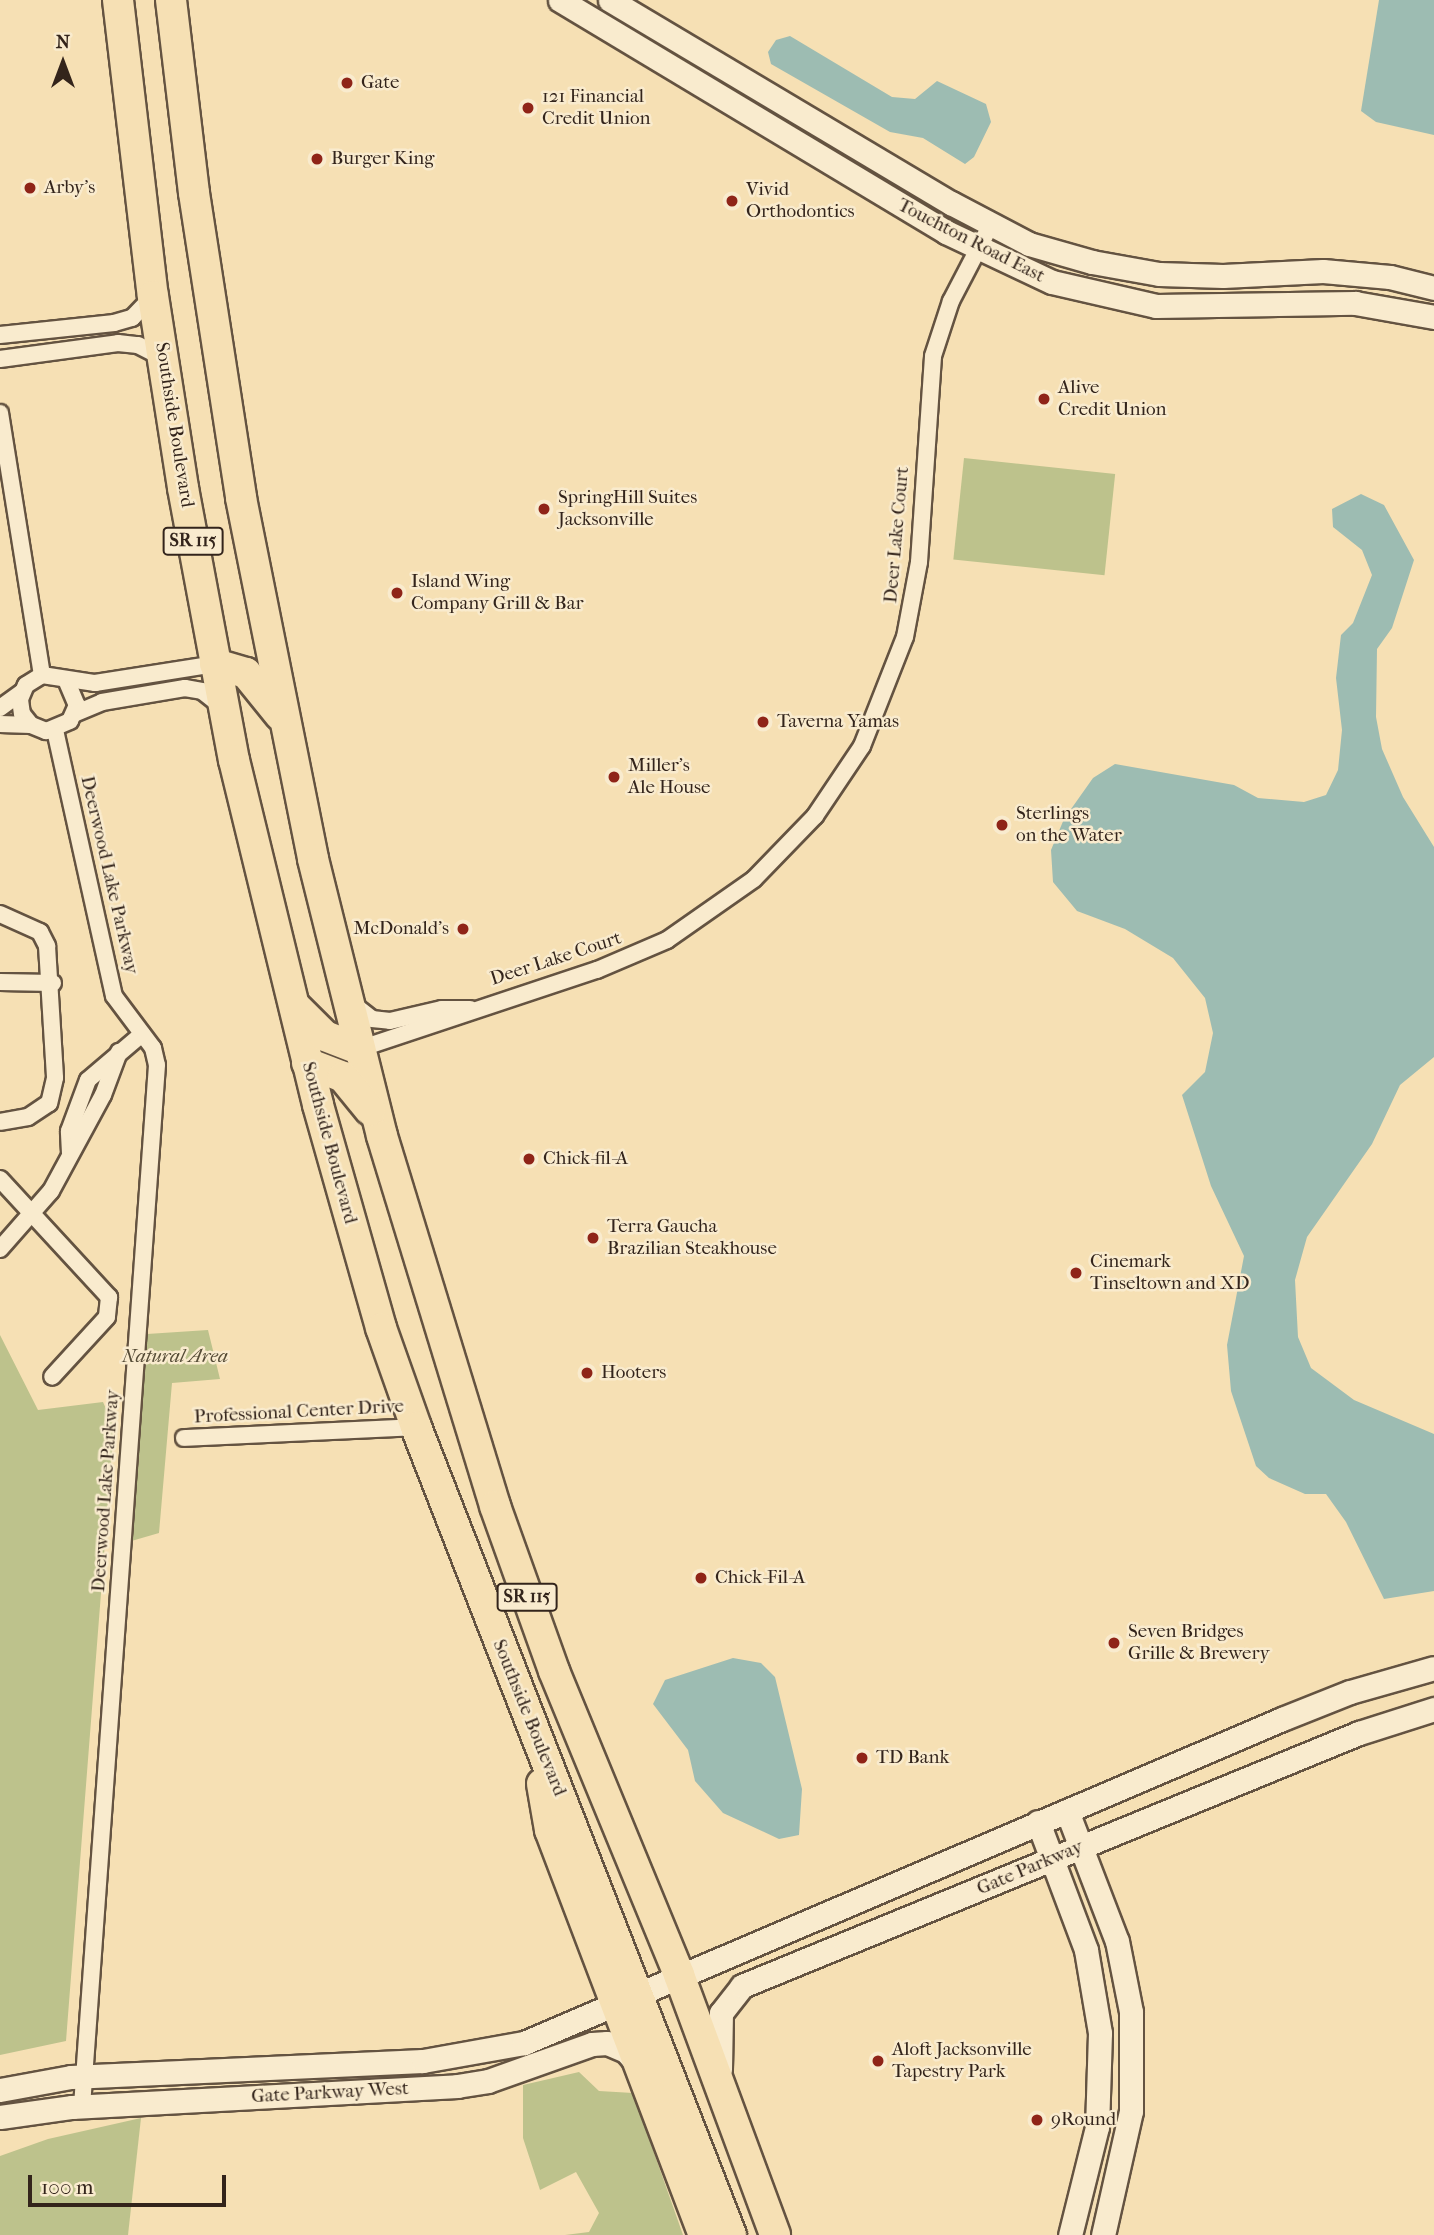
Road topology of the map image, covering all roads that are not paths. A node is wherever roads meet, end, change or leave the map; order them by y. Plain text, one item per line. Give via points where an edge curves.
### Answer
1 (118, 0) edge
2 (559, 0) edge
3 (610, 0) edge
4 (172, 2) edge
5 (722, 65) junction
6 (707, 89) junction
7 (991, 225) junction
8 (978, 248) junction
9 (1434, 288) edge
10 (153, 296) junction
11 (1434, 317) edge
12 (0, 335) edge
13 (162, 357) junction
14 (0, 359) edge
15 (0, 413) edge
16 (215, 664) junction
17 (42, 675) junction
18 (67, 682) junction
19 (22, 692) junction
20 (0, 708) edge
21 (225, 711) junction
22 (74, 714) junction
23 (284, 721) junction
24 (0, 724) edge
25 (31, 725) junction
26 (55, 730) junction
27 (0, 914) edge
28 (0, 982) edge
29 (53, 984) junction
30 (345, 993) junction
31 (291, 1000) junction
32 (473, 1009) junction
33 (142, 1034) junction
34 (359, 1049) junction
35 (119, 1052) junction
36 (307, 1063) junction
37 (78, 1105) junction
38 (95, 1109) junction
39 (0, 1122) edge
40 (382, 1136) junction
41 (70, 1153) junction
42 (0, 1179) edge
43 (33, 1215) junction
44 (0, 1249) edge
45 (52, 1377) dead end
46 (416, 1427) junction
47 (184, 1438) dead end
48 (1434, 1668) edge
49 (1434, 1709) edge
50 (1067, 1811) junction
51 (1038, 1822) junction
52 (1081, 1846) junction
53 (1052, 1858) junction
54 (679, 1975) junction
55 (627, 1997) junction
56 (483, 2051) junction
57 (332, 2065) junction
58 (643, 2070) junction
59 (84, 2076) junction
60 (488, 2081) junction
61 (0, 2090) edge
62 (334, 2093) junction
63 (723, 2102) junction
64 (82, 2106) junction
65 (0, 2117) edge
66 (701, 2229) edge
67 (732, 2235) edge
68 (775, 2235) edge
69 (1070, 2235) edge
70 (1103, 2235) edge

1 - 10 highway, Southside Boulevard / SR 115
2 - 6 main road, Touchton Road East
3 - 5 main road, Touchton Road East
4 - 23 highway, SR 115 via 216,340
5 - 6 main road
5 - 7 main road, Touchton Road East
6 - 8 main road, Touchton Road East
7 - 8 street, Deer Lake Court
7 - 9 main road, Touchton Road East via 1056,253 1129,270 1198,277 1323,271 1390,277
8 - 11 main road, Touchton Road East via 1052,282 1133,303 1188,308 1355,303
8 - 32 street, Deer Lake Court via 951,301 933,356 919,562 905,637 880,708 840,782 787,848 703,918 597,970
10 - 12 street via 132,318 114,324
10 - 13 highway, Southside Boulevard / SR 115
13 - 14 street via 138,345 118,343
13 - 16 highway, Southside Boulevard / SR 115
15 - 17 street
16 - 18 street via 95,683
16 - 21 highway, Southside Boulevard / SR 115
16 - 23 highway via 246,673
17 - 18 street
17 - 19 street
18 - 22 street via 76,697
19 - 20 street
19 - 25 street via 20,707
21 - 22 street via 209,694 185,688 102,702
21 - 31 highway, Southside Boulevard / SR 115
22 - 26 street
23 - 30 highway, SR 115
24 - 25 street
25 - 26 street
26 - 33 street, Deerwood Lake Parkway via 114,996
27 - 29 street via 40,932
28 - 29 street
29 - 39 street via 55,1078 49,1103 28,1117
30 - 32 street, Deer Lake Court via 363,1015 380,1021 442,1009
30 - 34 highway, SR 115
31 - 34 highway via 324,1036
31 - 36 highway, Southside Boulevard / SR 115
32 - 34 street, Deer Lake Court via 442,1025
33 - 35 street
33 - 59 street, Deerwood Lake Parkway via 153,1048 157,1086
34 - 40 highway, SR 115
35 - 37 street via 88,1080
35 - 38 street
36 - 40 highway via 343,1077 366,1104
36 - 46 highway, Southside Boulevard / SR 115 via 381,1328
37 - 38 street
37 - 41 street via 69,1131
38 - 41 street
40 - 54 highway, SR 115 via 522,1583
41 - 43 street
42 - 43 street
43 - 44 street
43 - 45 street via 109,1297 107,1317
46 - 47 street, Professional Center Drive
46 - 55 highway, Southside Boulevard / SR 115 via 532,1725
48 - 50 main road, Gate Parkway via 1350,1692
49 - 52 main road, Gate Parkway via 1359,1733
50 - 51 main road, Gate Parkway
50 - 52 main road
51 - 53 main road
51 - 54 main road, Gate Parkway
52 - 53 main road, Gate Parkway
52 - 70 main road via 1117,1941 1133,2038 1128,2134
53 - 63 main road, Gate Parkway via 742,1986 721,2013
53 - 69 main road via 1089,1962 1100,2034 1097,2127
54 - 55 main road, Gate Parkway
54 - 63 highway, SR 115
55 - 56 main road, Gate Parkway West via 524,2043
55 - 58 highway
55 - 67 highway, Southside Boulevard / SR 115
56 - 57 main road, Gate Parkway West via 423,2061
56 - 60 main road
57 - 59 main road, Gate Parkway West
57 - 62 main road
58 - 60 main road, Gate Parkway West via 626,2050 607,2043 592,2044
58 - 66 highway
59 - 61 main road, Gate Parkway West
59 - 64 street, Deerwood Lake Parkway
60 - 62 main road, Gate Parkway West
62 - 64 main road, Gate Parkway West
63 - 68 highway, SR 115
64 - 65 main road, Gate Parkway West

